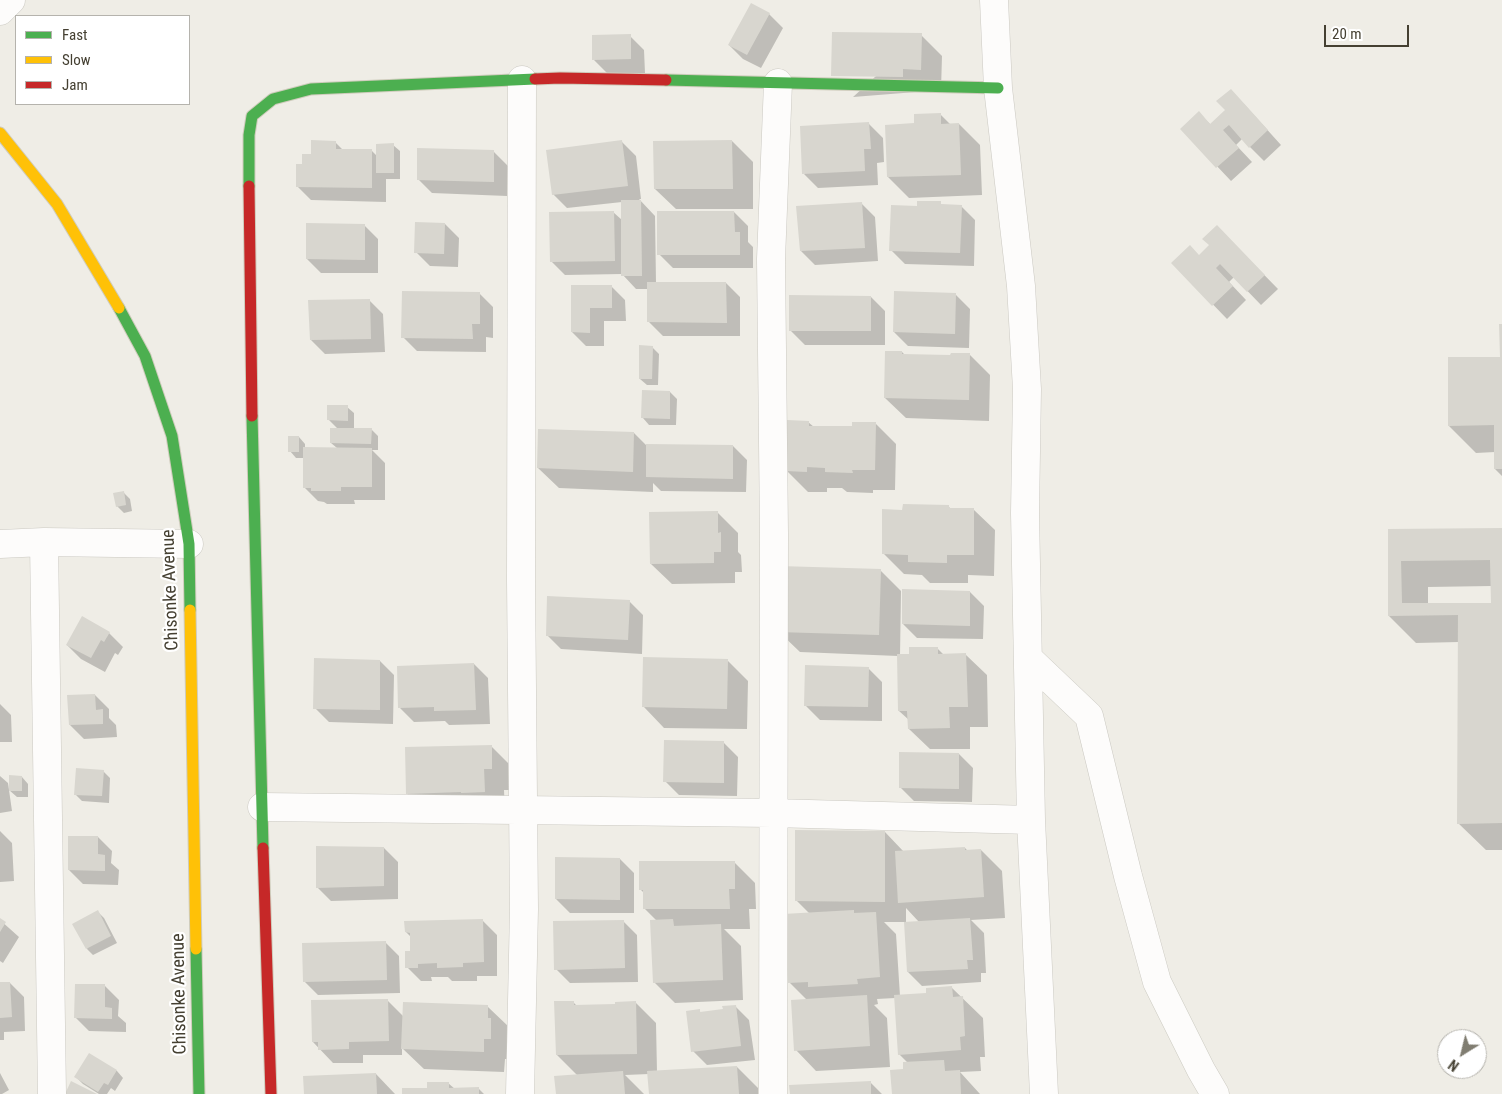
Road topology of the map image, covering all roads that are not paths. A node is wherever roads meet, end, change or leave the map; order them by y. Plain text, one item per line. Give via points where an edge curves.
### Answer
1 (12, 0) edge
2 (994, 0) edge
3 (0, 11) edge
4 (522, 80) junction
5 (778, 83) junction
6 (998, 88) junction
7 (0, 133) edge
8 (44, 542) junction
9 (0, 544) edge
10 (189, 544) junction
11 (1029, 659) junction
12 (262, 807) junction
13 (523, 811) junction
14 (772, 813) junction
15 (1031, 820) junction
16 (52, 1094) edge
17 (199, 1094) edge
18 (271, 1094) edge
19 (520, 1094) edge
20 (773, 1094) edge
21 (1044, 1094) edge
22 (1215, 1094) edge

1 - 3 street
2 - 6 street
4 - 5 street
4 - 12 street via 312,89 273,99 252,116 249,135 250,346
4 - 13 street via 520,580
5 - 6 street
5 - 14 street via 770,259 774,534
6 - 11 street via 1024,333
7 - 10 street, Chisonke Avenue via 57,204 111,292 145,356 172,436
8 - 9 street
8 - 10 street
8 - 16 street
10 - 17 street, Chisonke Avenue
11 - 15 street
11 - 22 street via 1089,716 1157,982
12 - 13 street
12 - 18 street
13 - 14 street
13 - 19 street
14 - 15 street
14 - 20 street
15 - 21 street

